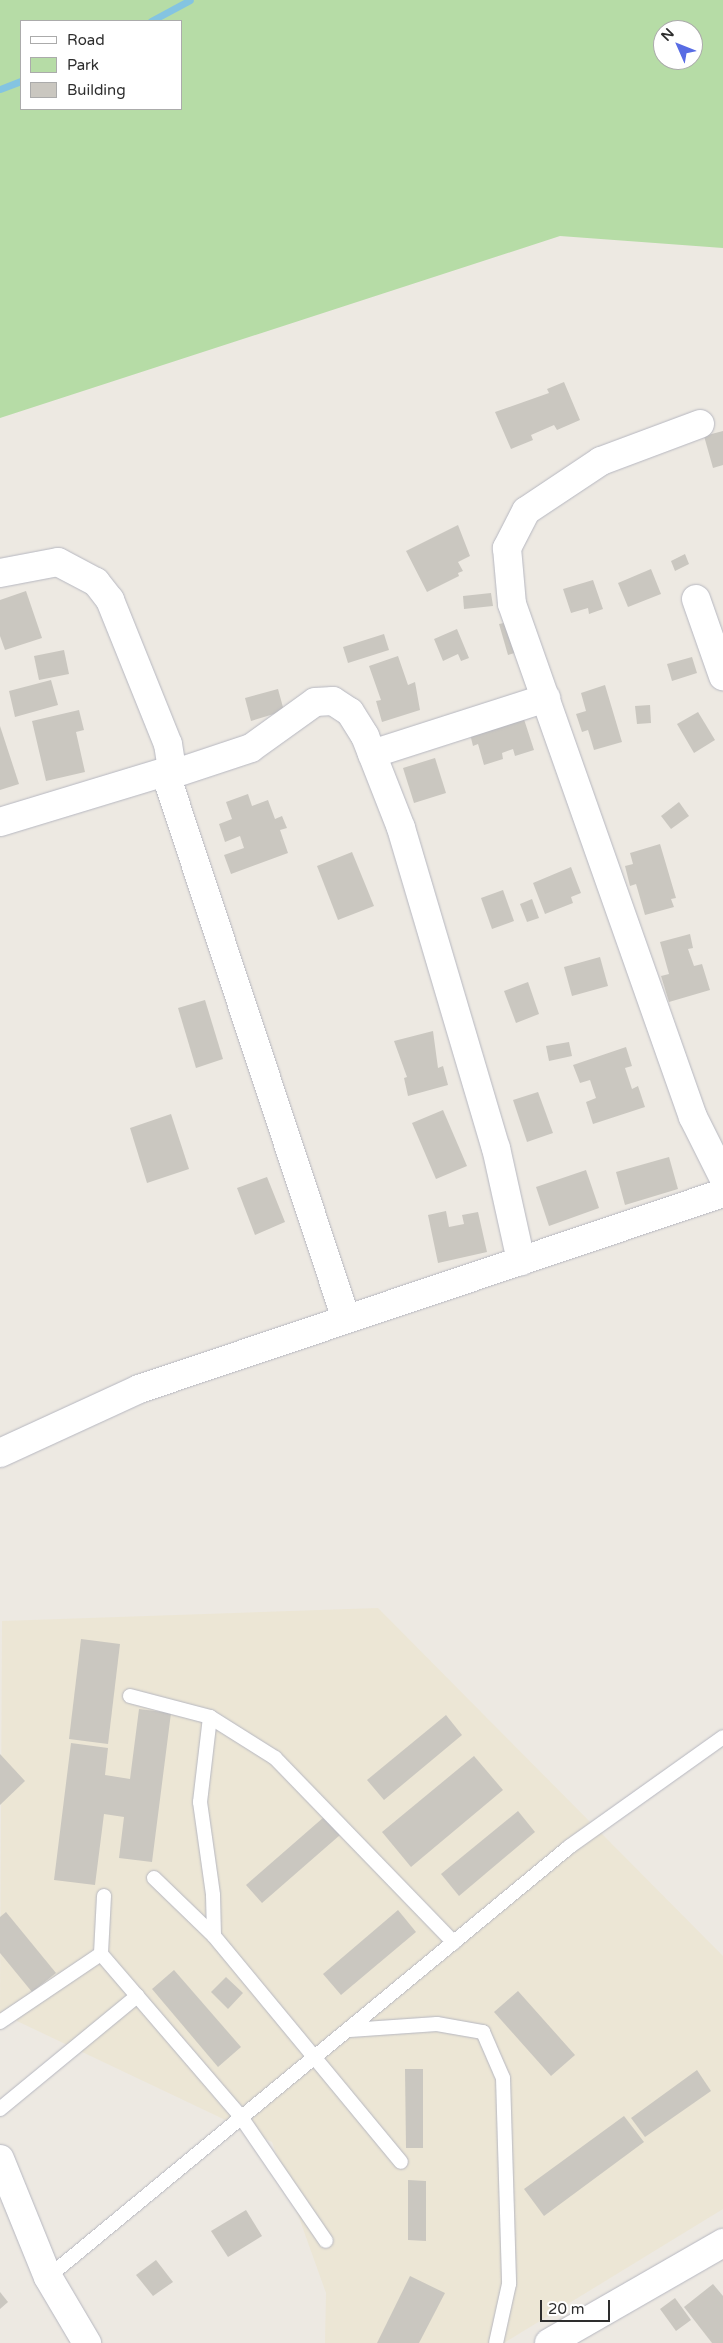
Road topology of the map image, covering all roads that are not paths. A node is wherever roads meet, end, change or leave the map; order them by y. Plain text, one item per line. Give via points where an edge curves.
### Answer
1 (700, 424) dead end
2 (0, 573) edge
3 (696, 599) dead end
4 (723, 676) edge
5 (546, 698) junction
6 (372, 754) junction
7 (169, 773) junction
8 (0, 822) edge
9 (723, 1177) edge
10 (723, 1192) edge
11 (521, 1261) junction
12 (346, 1319) junction
13 (0, 1453) edge
14 (130, 1696) dead end
15 (210, 1717) junction
16 (723, 1737) edge
17 (154, 1878) dead end
18 (104, 1896) dead end
19 (214, 1936) junction
20 (454, 1943) junction
21 (101, 1954) junction
22 (137, 1996) junction
23 (0, 2022) edge
24 (350, 2030) junction
25 (315, 2058) junction
26 (0, 2109) edge
27 (240, 2118) junction
28 (0, 2159) edge
29 (401, 2162) dead end
30 (326, 2240) dead end
31 (723, 2244) edge
32 (48, 2277) junction
33 (86, 2343) edge
34 (496, 2343) edge
35 (550, 2343) edge

1 - 5 street via 600,461 526,510 506,548 512,604
2 - 7 street via 58,562 96,582 110,600 168,744
3 - 4 street
5 - 6 street
5 - 9 street via 693,1117
6 - 7 street via 350,712 334,701 316,702 251,748
6 - 11 street via 402,828 496,1148
7 - 8 street
7 - 12 street
10 - 11 street
11 - 12 street
12 - 13 street via 139,1389
14 - 15 lane
15 - 19 lane via 200,1802 213,1895
15 - 20 lane via 275,1758
16 - 20 lane via 569,1847
17 - 19 lane
18 - 21 lane
19 - 25 lane
20 - 24 lane
21 - 22 lane
21 - 23 lane
22 - 26 lane
22 - 27 lane
24 - 25 lane
24 - 34 lane via 437,2024 484,2032 503,2078 509,2284
25 - 27 lane
25 - 29 lane
27 - 30 lane
27 - 32 lane
28 - 32 street
31 - 35 street
32 - 33 street

